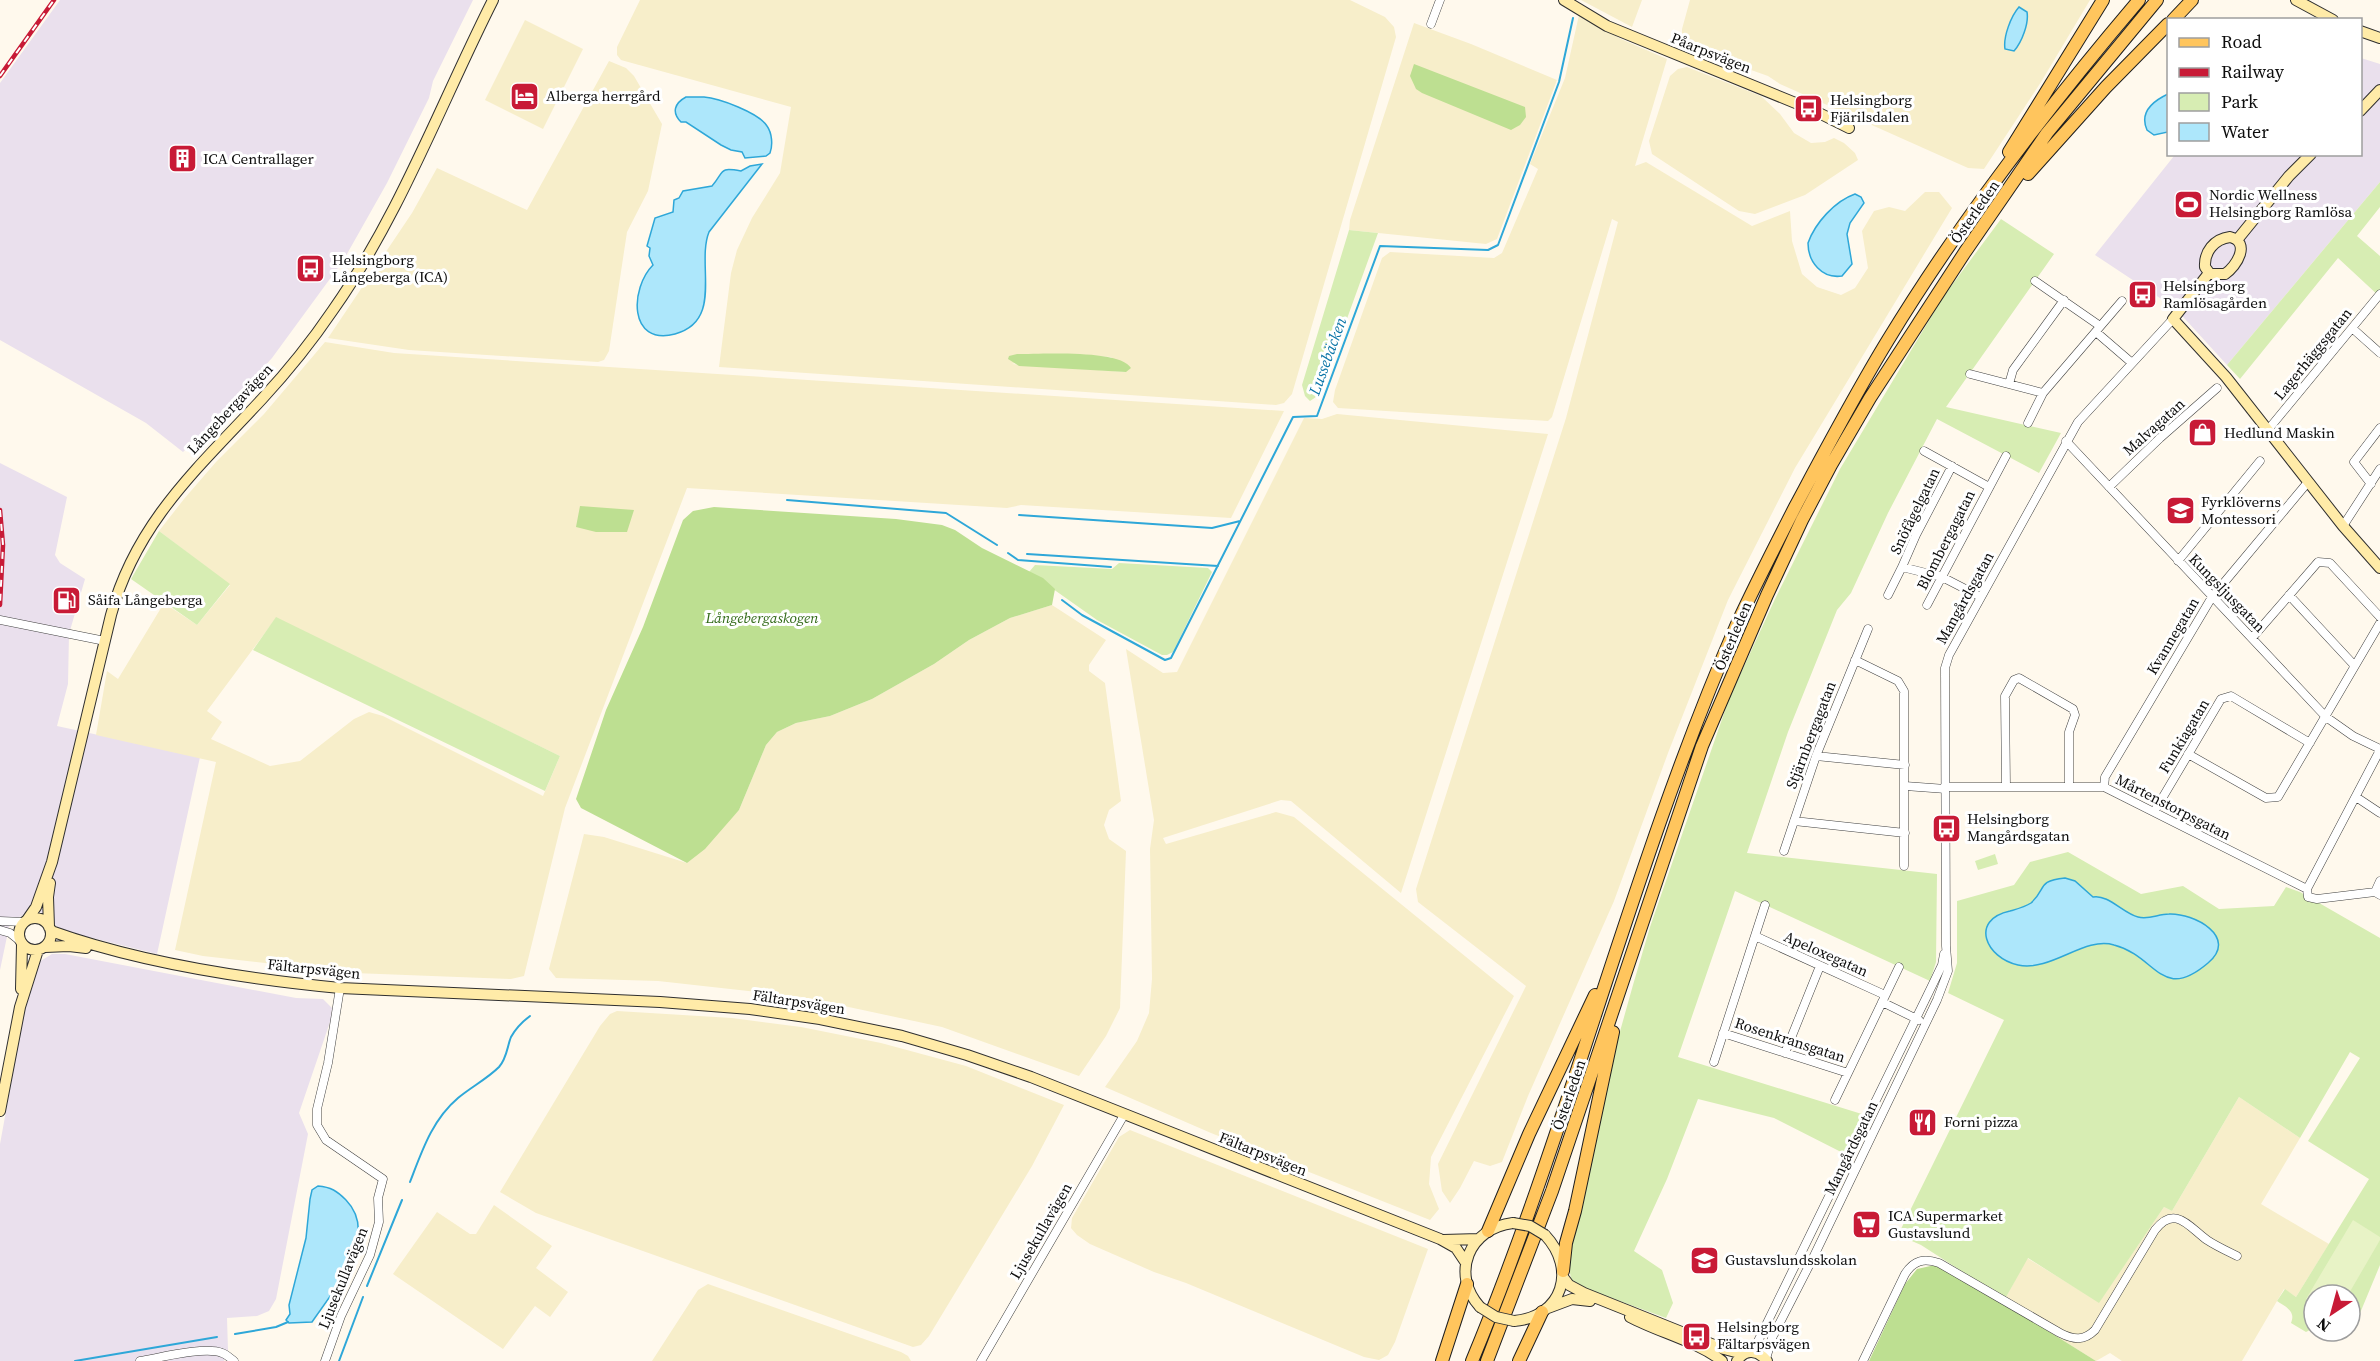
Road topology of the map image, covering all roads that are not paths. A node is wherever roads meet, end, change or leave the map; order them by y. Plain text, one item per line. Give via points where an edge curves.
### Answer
1 (493, 0) edge
2 (1440, 0) edge
3 (1564, 0) edge
4 (2103, 0) edge
5 (2139, 0) edge
6 (2157, 0) edge
7 (2193, 0) edge
8 (2296, 0) edge
9 (2175, 18) edge
10 (2329, 18) edge
11 (1431, 24) dead end
12 (2167, 26) edge
13 (2362, 31) edge
14 (2380, 38) edge
15 (2380, 90) edge
16 (2362, 110) edge
17 (1849, 128) dead end
18 (2309, 156) edge
19 (1977, 206) junction
20 (1997, 208) junction
21 (2237, 240) junction
22 (2209, 273) junction
23 (2035, 281) dead end
24 (2380, 294) edge
25 (2064, 300) junction
26 (2122, 301) dead end
27 (2173, 319) junction
28 (2352, 328) junction
29 (2098, 329) junction
30 (2380, 353) edge
31 (2132, 363) junction
32 (1970, 374) dead end
33 (2009, 384) junction
34 (2217, 388) dead end
35 (2043, 393) junction
36 (2028, 423) dead end
37 (2380, 428) edge
38 (2267, 431) junction
39 (2066, 441) junction
40 (1924, 451) dead end
41 (2006, 456) dead end
42 (2260, 461) dead end
43 (1952, 466) junction
44 (2380, 469) edge
45 (2308, 482) junction
46 (2371, 484) junction
47 (1989, 487) junction
48 (2109, 487) junction
49 (2343, 526) junction
50 (2178, 561) junction
51 (1902, 567) junction
52 (2380, 568) edge
53 (1942, 577) junction
54 (1888, 595) dead end
55 (2289, 595) junction
56 (1981, 597) junction
57 (2212, 597) junction
58 (1928, 605) dead end
59 (2380, 617) edge
60 (0, 620) edge
61 (2380, 623) edge
62 (1868, 629) dead end
63 (2252, 638) junction
64 (105, 640) junction
65 (1855, 660) junction
66 (2354, 665) junction
67 (2326, 717) junction
68 (2310, 743) junction
69 (2380, 749) edge
70 (2188, 754) junction
71 (1816, 756) junction
72 (1905, 765) junction
73 (1905, 786) junction
74 (2006, 787) junction
75 (2069, 787) junction
76 (2104, 787) junction
77 (1946, 788) junction
78 (2356, 797) junction
79 (2154, 812) junction
80 (2380, 813) edge
81 (1794, 821) junction
82 (1905, 833) junction
83 (1784, 851) dead end
84 (52, 862) junction
85 (1904, 866) dead end
86 (2380, 881) edge
87 (2308, 893) junction
88 (2377, 893) edge
89 (1766, 905) dead end
90 (0, 921) edge
91 (26, 921) junction
92 (50, 929) junction
93 (0, 930) edge
94 (1755, 936) junction
95 (21, 943) junction
96 (1618, 945) junction
97 (1946, 946) junction
98 (41, 949) junction
99 (119, 952) junction
100 (1820, 966) junction
101 (1899, 967) dead end
102 (1625, 974) junction
103 (340, 988) junction
104 (1884, 999) junction
105 (20, 1007) junction
106 (1916, 1018) junction
107 (1926, 1023) junction
108 (1723, 1033) junction
109 (1785, 1053) junction
110 (1714, 1062) dead end
111 (1848, 1073) junction
112 (1835, 1100) dead end
113 (0, 1111) edge
114 (1124, 1114) junction
115 (1483, 1235) junction
116 (1440, 1239) junction
117 (2237, 1256) dead end
118 (1466, 1263) junction
119 (1563, 1274) junction
120 (1467, 1284) junction
121 (1545, 1310) junction
122 (1743, 1355) edge
123 (1766, 1360) edge
124 (140, 1361) edge
125 (234, 1361) edge
126 (325, 1361) edge
127 (981, 1361) edge
128 (1442, 1361) edge
129 (1472, 1361) edge
130 (1486, 1361) edge
131 (1519, 1361) edge
132 (1722, 1361) edge
133 (1863, 1361) edge

1 - 64 street, Långebergavägen via 410,173 350,285 276,384 161,510 125,571
2 - 11 street
3 - 17 street, Påarpsvägen via 1607,26
4 - 19 main road
5 - 19 main road, Österleden
6 - 20 main road, Österleden via 2048,133
7 - 9 main road
8 - 10 street
12 - 20 main road
13 - 14 street
15 - 16 street
18 - 21 street
19 - 96 main road, Österleden via 1887,341 1755,586 1680,767
20 - 102 main road, Österleden via 1870,398 1802,520 1702,746
21 - 22 street via 2241,252 2231,270 2220,275
21 - 22 street via 2224,238 2208,251 2205,264
22 - 27 street
23 - 25 street
24 - 28 street, Lagerhäggsgatan
25 - 29 street
25 - 33 street via 2013,370
26 - 29 street
27 - 31 street, Mangårdsgatan
27 - 38 street via 2211,358
28 - 30 street
28 - 38 street, Lagerhäggsgatan
29 - 31 street
29 - 35 street
31 - 39 street, Mangårdsgatan via 2078,422
32 - 33 street
33 - 35 street
34 - 48 street, Malvagatan
35 - 36 street
37 - 46 street via 2355,459
38 - 45 street
39 - 48 street, Kungsljusgatan
39 - 56 street, Mangårdsgatan
40 - 43 street, Blombergagatan
41 - 47 street, Blombergagatan
42 - 50 street
43 - 47 street, Blombergagatan
43 - 51 street, Snöfågelgatan
44 - 46 street
45 - 49 street
45 - 57 street, Kvannegatan
46 - 49 street
47 - 53 street, Blombergagatan
48 - 50 street, Kungsljusgatan
49 - 52 street
50 - 57 street, Kungsljusgatan
51 - 53 street, Snöfågelgatan
51 - 54 street, Snöfågelgatan
53 - 56 street, Snöfågelgatan
53 - 58 street, Blombergagatan
55 - 59 street via 2318,562 2330,563
55 - 63 street
55 - 66 street
56 - 77 street, Mangårdsgatan via 1945,668
57 - 63 street, Kungsljusgatan
57 - 76 street, Kvannegatan via 2105,777
60 - 64 street
61 - 66 street
62 - 65 street, Stjärnbergagatan
63 - 67 street, Kungsljusgatan
64 - 84 street, Långebergavägen
65 - 71 street, Stjärnbergagatan
65 - 72 street via 1902,686
66 - 67 street
67 - 68 street
67 - 69 street, Kungsljusgatan
68 - 70 street via 2278,797 2272,800
68 - 70 street, Funkiagatan via 2226,696
69 - 78 street
70 - 79 street, Funkiagatan
71 - 72 street
71 - 81 street, Stjärnbergagatan
72 - 73 street
73 - 77 street
73 - 82 street
74 - 75 street, Mårtenstorpsgatan
74 - 75 street via 2005,696 2019,678 2073,709
74 - 77 street, Mårtenstorpsgatan
75 - 76 street, Mårtenstorpsgatan
76 - 79 street, Mårtenstorpsgatan
77 - 97 street, Mangårdsgatan
78 - 80 street
78 - 87 street
79 - 87 street, Mårtenstorpsgatan
81 - 82 street
81 - 83 street, Stjärnbergagatan
82 - 85 street
84 - 91 street, Långebergavägen via 36,907
84 - 92 street, Långebergavägen
86 - 88 street
87 - 88 street via 2318,899
89 - 94 street
90 - 91 street
91 - 92 street via 40,919
91 - 95 street via 19,933
92 - 98 street via 49,942
92 - 99 street, Fältarpsvägen
93 - 95 street
94 - 100 street, Apeloxegatan
94 - 108 street
95 - 98 street via 28,949
95 - 105 street
96 - 115 main road
96 - 129 main road, Österleden via 1538,1188
97 - 106 street, Mangårdsgatan via 1942,965
97 - 107 street, Mangårdsgatan via 1948,971
98 - 99 street, Fältarpsvägen via 69,946
98 - 105 street
99 - 103 street, Fältarpsvägen via 249,978
100 - 104 street, Apeloxegatan
100 - 109 street
101 - 104 street, Rosenkransgatan
102 - 119 main road via 1566,1244
102 - 130 main road, Österleden via 1551,1191
103 - 114 street, Fältarpsvägen via 660,1002 801,1016 902,1036 967,1055
103 - 126 street, Ljusekullavägen via 317,1125 330,1143 383,1179 378,1198 379,1222 370,1254
104 - 106 street, Apeloxegatan
104 - 111 street, Rosenkransgatan
105 - 113 street
106 - 107 street, Apeloxegatan
106 - 122 street, Mangårdsgatan via 1759,1339
107 - 123 street, Mangårdsgatan via 1772,1338
108 - 109 street, Rosenkransgatan
108 - 110 street
109 - 111 street, Rosenkransgatan
111 - 112 street, Rosenkransgatan
114 - 116 street, Fältarpsvägen
114 - 127 street, Ljusekullavägen
115 - 116 street, Fältarpsvägen via 1464,1241
115 - 118 street
115 - 119 street, bridge via 1513,1223 1530,1226 1545,1234 1558,1251
116 - 118 street, Fältarpsvägen via 1456,1248
117 - 133 street via 2183,1220 2166,1220 2155,1230 2095,1330 2077,1339 1939,1263 1917,1261 1905,1274
118 - 120 street
119 - 121 street via 1555,1299
119 - 122 street via 1569,1285 1584,1293
120 - 121 street, bridge via 1480,1307 1496,1317 1514,1321
120 - 128 main road
121 - 131 main road
121 - 132 street via 1572,1299 1590,1301 1703,1349
122 - 123 street via 1755,1352
124 - 125 street via 215,1351

